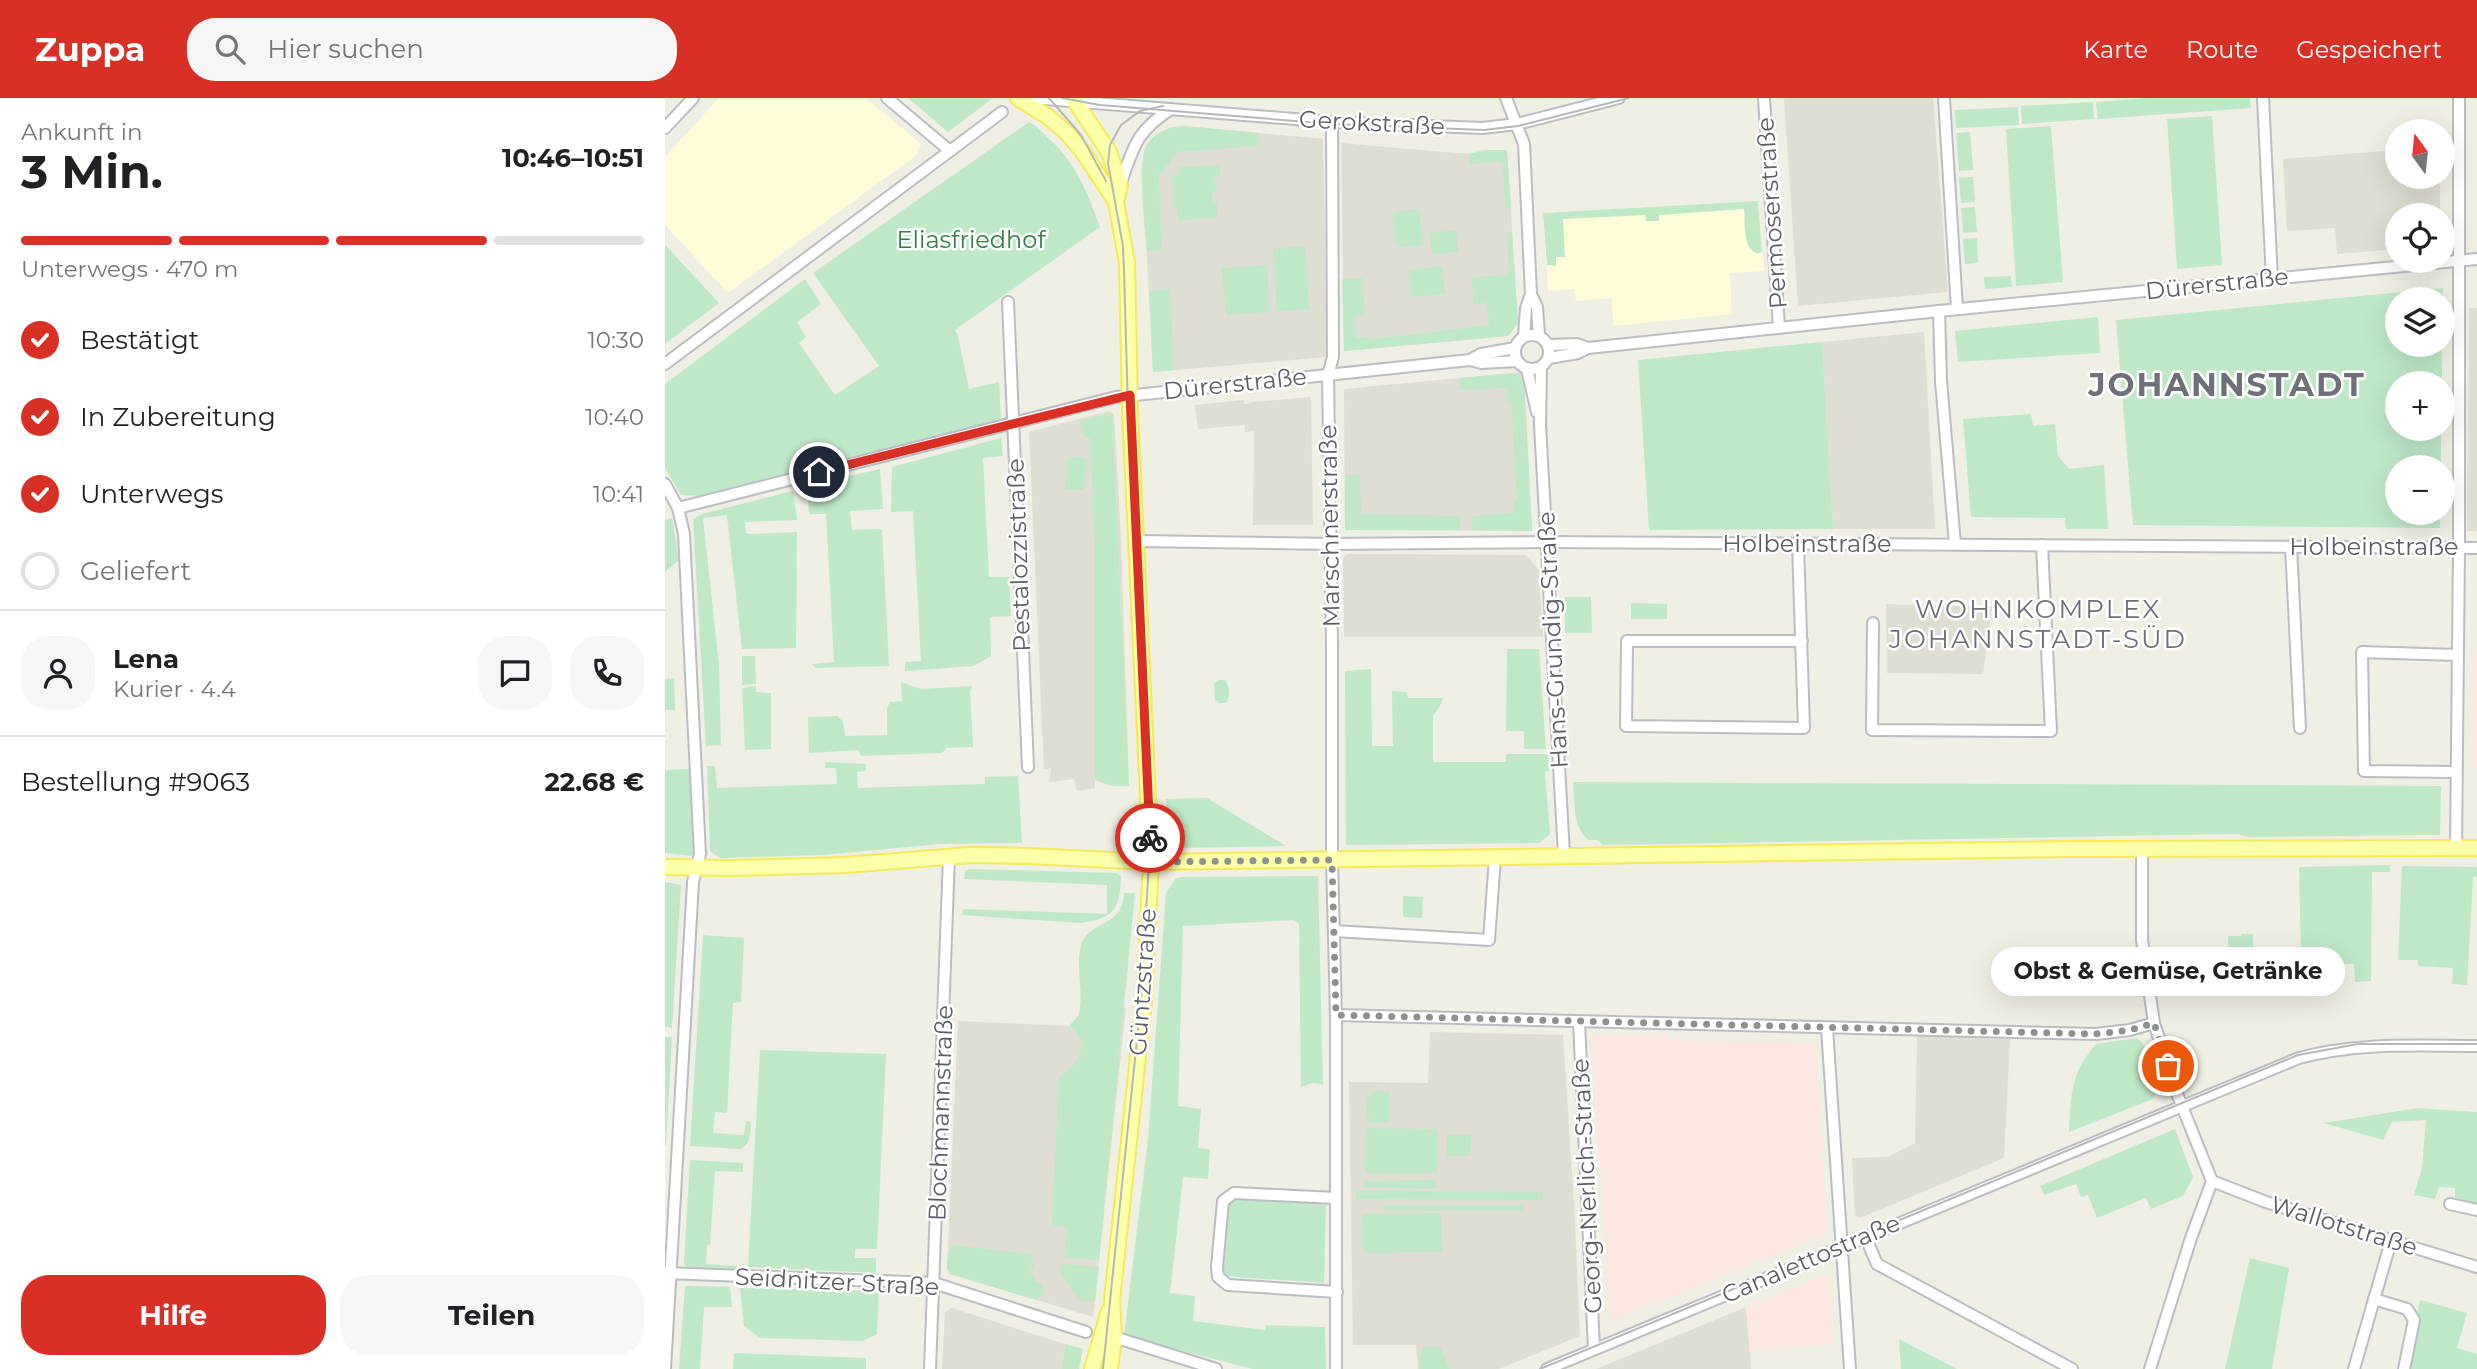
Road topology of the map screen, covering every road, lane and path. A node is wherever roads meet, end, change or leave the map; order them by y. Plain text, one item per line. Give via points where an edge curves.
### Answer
1 (693, 98) edge
2 (887, 98) edge
3 (1506, 98) edge
4 (1619, 98) edge
5 (1764, 98) edge
6 (1944, 98) edge
7 (2263, 98) edge
8 (2459, 98) edge
9 (1074, 99) edge
10 (1026, 101) edge
11 (1122, 101) edge
12 (1171, 109) junction
13 (1002, 112) dead end
14 (1332, 122) junction
15 (1517, 124) junction
16 (665, 128) edge
17 (950, 151) junction
18 (1120, 185) junction
19 (1117, 202) junction
20 (2477, 259) edge
21 (2459, 261) junction
22 (2272, 279) junction
23 (1531, 294) junction
24 (1007, 302) dead end
25 (1957, 309) junction
26 (1939, 311) junction
27 (1779, 328) junction
28 (1539, 335) junction
29 (1524, 336) junction
30 (1548, 345) junction
31 (1515, 348) junction
32 (1588, 348) junction
33 (1549, 358) junction
34 (1470, 360) junction
35 (665, 364) edge
36 (1522, 365) junction
37 (1541, 367) junction
38 (1328, 374) junction
39 (1130, 395) junction
40 (1014, 423) junction
41 (1540, 425) junction
42 (665, 484) edge
43 (678, 508) junction
44 (1136, 541) junction
45 (1548, 542) junction
46 (1331, 544) junction
47 (1798, 544) junction
48 (1955, 544) junction
49 (2042, 545) junction
50 (2291, 546) junction
51 (2459, 547) junction
52 (2477, 548) edge
53 (1873, 623) dead end
54 (1802, 641) junction
55 (2457, 655) junction
56 (2300, 728) dead end
57 (1028, 767) dead end
58 (2456, 772) junction
59 (2142, 848) junction
60 (2456, 848) junction
61 (2477, 848) edge
62 (1564, 855) junction
63 (949, 856) junction
64 (1495, 858) junction
65 (1332, 860) junction
66 (1151, 862) junction
67 (665, 867) edge
68 (697, 869) junction
69 (1334, 931) junction
70 (1336, 1015) junction
71 (1579, 1022) junction
72 (2154, 1023) junction
73 (1827, 1028) junction
74 (2477, 1046) edge
75 (2182, 1106) junction
76 (2212, 1181) junction
77 (1335, 1198) junction
78 (2450, 1204) dead end
79 (2477, 1210) edge
80 (1865, 1236) junction
81 (2391, 1241) junction
82 (1842, 1246) junction
83 (2477, 1267) edge
84 (668, 1274) edge
85 (934, 1283) junction
86 (1337, 1292) junction
87 (2374, 1299) junction
88 (1112, 1300) junction
89 (1086, 1332) dead end
90 (1114, 1337) junction
91 (1594, 1349) junction
92 (665, 1369) edge
93 (930, 1369) edge
94 (1092, 1369) edge
95 (1110, 1369) edge
96 (1216, 1369) edge
97 (1336, 1369) edge
98 (1547, 1369) edge
99 (1850, 1369) edge
100 (2073, 1369) edge
101 (2150, 1369) edge
102 (2354, 1369) edge
103 (2404, 1369) edge

1 - 16 street
2 - 17 street
3 - 15 street
4 - 15 street, Gerokstraße
5 - 27 street, Permoserstraße
6 - 25 street
7 - 22 street
8 - 21 street
9 - 10 street, Gerokstraße
9 - 11 street, Gerokstraße
9 - 18 main road via 1104,142
10 - 19 main road, Güntzstraße via 1067,133
11 - 12 street, Gerokstraße
12 - 14 street, Gerokstraße
12 - 18 street, Güntzstraße via 1136,140
13 - 17 street
14 - 15 street, Gerokstraße via 1482,128
14 - 38 street, Marschnerstraße via 1333,357
15 - 23 street via 1524,149
17 - 35 street
18 - 19 main road, Güntzstraße
19 - 39 main road, Güntzstraße via 1126,263
20 - 21 street, Dürerstraße
21 - 22 street, Dürerstraße
21 - 51 street
22 - 25 street, Dürerstraße
23 - 28 street
23 - 29 street
24 - 40 street, Pestalozzistraße
25 - 26 street, Dürerstraße
26 - 27 street, Dürerstraße
26 - 48 street
27 - 32 street, Dürerstraße
28 - 29 street
28 - 30 street
29 - 31 street
30 - 32 street, Dürerstraße
30 - 33 street
31 - 34 street, Dürerstraße
31 - 36 street
32 - 33 street, Dürerstraße
33 - 37 street
34 - 36 street, Dürerstraße
34 - 38 street, Dürerstraße
36 - 37 street
36 - 41 street, Hans-Grundig-Straße
37 - 41 street, Hans-Grundig-Straße
38 - 39 street, Dürerstraße
38 - 46 street, Marschnerstraße
39 - 40 street, Dürerstraße
39 - 44 main road, Güntzstraße
40 - 43 street, Dürerstraße
40 - 57 street, Pestalozzistraße
41 - 45 street, Hans-Grundig-Straße
42 - 43 street
43 - 68 street via 684,534 700,854
44 - 46 street, Holbeinstraße
44 - 66 main road, Güntzstraße
45 - 46 street, Holbeinstraße
45 - 47 street, Holbeinstraße
45 - 62 street, Hans-Grundig-Straße
46 - 65 street, Marschnerstraße
47 - 48 street, Holbeinstraße
47 - 54 street
48 - 49 street, Holbeinstraße
49 - 50 street, Holbeinstraße
49 - 53 street via 2051,731 1872,730
50 - 51 street, Holbeinstraße
50 - 56 street
51 - 52 street, Holbeinstraße
51 - 55 street
54 - 54 street via 1804,728 1626,726 1627,641
55 - 58 street
55 - 58 street via 2362,652 2364,771
58 - 60 street
59 - 60 main road
59 - 62 main road
59 - 72 street via 2142,940
60 - 61 main road
62 - 64 main road
63 - 66 main road
63 - 68 main road via 846,865
63 - 85 street, Blochmannstraße
64 - 65 main road
64 - 69 street via 1489,940
65 - 66 main road
65 - 69 street, Marschnerstraße
66 - 88 main road, Güntzstraße via 1144,1001
67 - 68 main road
68 - 84 street
69 - 70 street, Marschnerstraße
70 - 71 street
70 - 77 street, Marschnerstraße
71 - 73 street
71 - 91 street, Georg-Nerlich-Straße
72 - 73 street via 2096,1034
72 - 75 street
73 - 82 street
74 - 75 street, Canalettostraße via 2331,1050 2270,1069
75 - 76 street
75 - 80 street, Canalettostraße
76 - 81 street, Wallotstraße
76 - 101 street
77 - 86 street, Marschnerstraße
77 - 86 street via 1228,1195 1223,1201 1217,1267 1218,1277 1228,1285
78 - 79 street
80 - 82 street, Canalettostraße
80 - 100 street via 1877,1264
81 - 83 street, Wallotstraße
81 - 87 street
82 - 91 street, Canalettostraße
82 - 99 street
84 - 85 street, Seidnitzer Straße
84 - 92 street
85 - 89 street, Seidnitzer Straße
85 - 93 street, Blochmannstraße
86 - 97 street, Marschnerstraße
87 - 102 street
87 - 103 street via 2407,1310 2414,1320
88 - 90 main road, Güntzstraße
88 - 94 main road, Güntzstraße
90 - 95 main road, Güntzstraße
90 - 96 street
91 - 98 street, Canalettostraße

